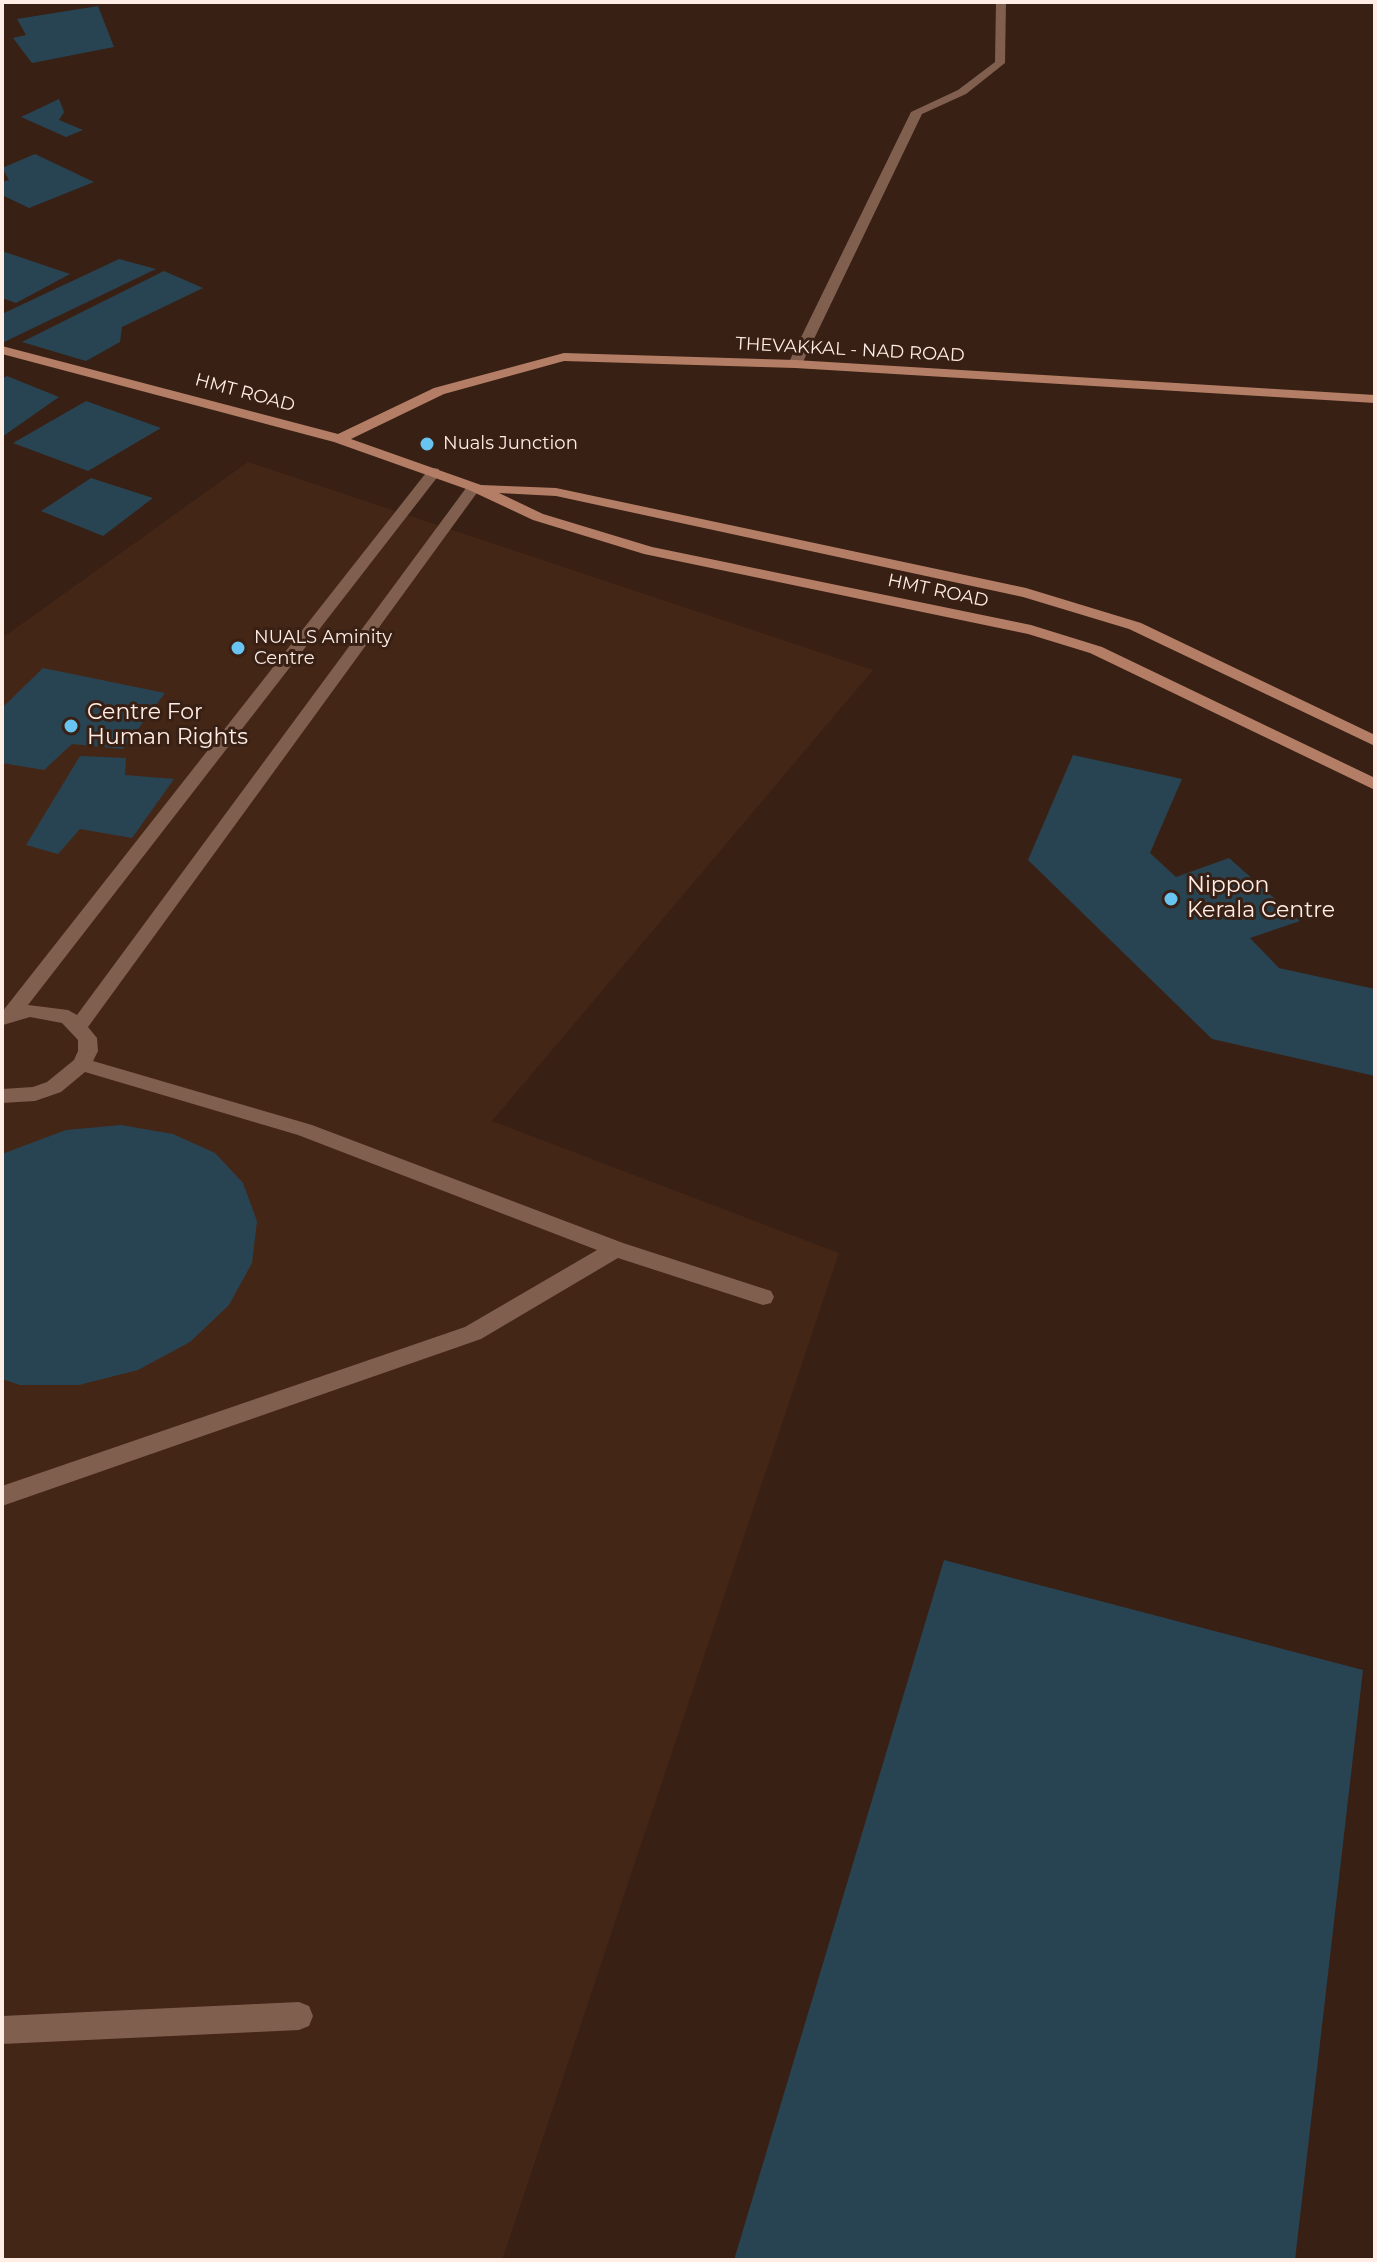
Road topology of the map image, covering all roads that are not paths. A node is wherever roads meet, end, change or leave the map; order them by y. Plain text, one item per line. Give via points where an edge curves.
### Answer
1 (1001, 2) edge
2 (2, 350) edge
3 (795, 364) junction
4 (1375, 399) edge
5 (339, 439) junction
6 (434, 472) junction
7 (474, 487) junction
8 (1375, 741) edge
9 (1375, 785) edge
10 (6, 1017) edge
11 (79, 1026) junction
12 (82, 1064) junction
13 (2, 1096) edge
14 (616, 1249) junction
15 (763, 1297) dead end
16 (2, 1496) edge
17 (299, 2016) dead end
18 (2, 2030) edge

1 - 3 street via 1000,63 962,92 917,112
2 - 5 main road, HMT ROAD
3 - 4 main road, THEVAKKAL - NAD ROAD
3 - 5 main road, THEVAKKAL - NAD ROAD via 564,357 439,391
5 - 6 main road, HMT ROAD
6 - 7 main road, HMT ROAD
6 - 10 street
7 - 8 main road, HMT ROAD via 556,492 1026,593 1135,626
7 - 9 main road, HMT ROAD via 538,517 649,551 1031,630 1096,650
7 - 11 street
10 - 11 street via 50,1012
11 - 12 street via 87,1038
12 - 13 street via 54,1087
12 - 14 street via 305,1130
14 - 15 street
14 - 16 street via 473,1333
17 - 18 street

